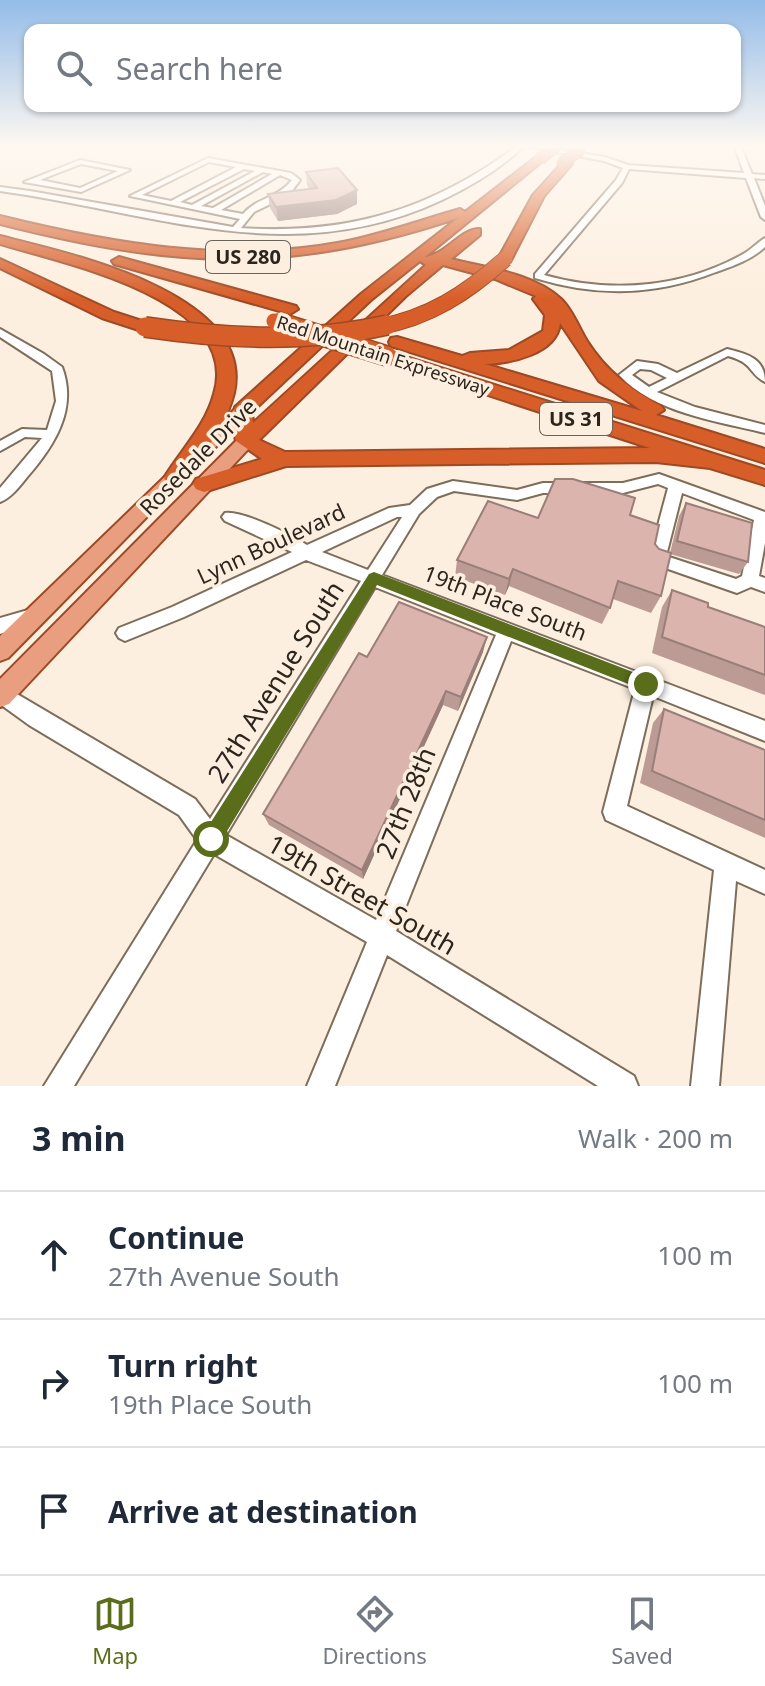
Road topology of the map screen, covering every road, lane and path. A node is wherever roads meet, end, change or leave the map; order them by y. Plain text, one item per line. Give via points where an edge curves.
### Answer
1 (55, 198) edge
2 (144, 198) edge
3 (182, 198) edge
4 (211, 198) edge
5 (237, 198) edge
6 (276, 198) edge
7 (444, 198) edge
8 (490, 198) joint
9 (538, 198) edge
10 (605, 198) edge
11 (757, 198) edge
12 (152, 199) junction
13 (172, 203) junction
14 (194, 207) junction
15 (130, 211) junction
16 (214, 211) junction
17 (245, 217) junction
18 (765, 217) edge
19 (0, 220) edge
20 (488, 221) dead end
21 (0, 227) edge
22 (235, 230) junction
23 (0, 240) edge
24 (765, 241) edge
25 (752, 254) junction
26 (765, 256) edge
27 (439, 260) junction
28 (0, 263) edge
29 (406, 265) junction
30 (137, 282) junction
31 (401, 293) junction
32 (0, 332) edge
33 (399, 348) junction
34 (676, 377) junction
35 (765, 378) edge
36 (648, 392) junction
37 (242, 411) junction
38 (765, 429) edge
39 (51, 434) junction
40 (706, 437) junction
41 (246, 441) junction
42 (0, 447) edge
43 (765, 456) edge
44 (285, 459) junction
45 (712, 461) junction
46 (19, 478) junction
47 (175, 478) junction
48 (765, 478) edge
49 (204, 484) junction
50 (676, 486) junction
51 (0, 497) edge
52 (0, 506) edge
53 (414, 510) junction
54 (230, 517) dead end
55 (763, 518) edge
56 (306, 553) junction
57 (374, 578) junction
58 (757, 583) edge
59 (36, 615) junction
60 (0, 626) edge
61 (507, 629) junction
62 (125, 633) dead end
63 (0, 651) edge
64 (646, 684) junction
65 (0, 694) edge
66 (765, 731) edge
67 (211, 839) junction
68 (726, 864) junction
69 (765, 882) edge
70 (382, 937) junction
71 (58, 1086) edge
72 (321, 1086) edge
73 (624, 1086) edge
74 (705, 1086) edge

1 - 15 street
2 - 12 street
3 - 13 street
4 - 14 street
5 - 16 street
6 - 17 street
7 - 22 street via 375,222 322,231
8 - 19 highway, US 280 via 377,241 261,257 145,252
8 - 29 highway, Rosedale Drive
9 - 28 highway, bridge via 505,259 479,285 450,302 343,335 251,340 145,327
10 - 25 street via 538,276 580,287 645,289 681,284
11 - 18 street
12 - 13 street
12 - 15 street
13 - 14 street
14 - 16 street
15 - 22 street
16 - 17 street
17 - 22 street
20 - 27 highway, Rosedale Drive
21 - 33 highway, Red Mountain Expressway / US 31, bridge via 290,309
23 - 30 highway, Red Mountain Expressway / US 31
24 - 25 street
25 - 26 street
27 - 29 highway
27 - 31 highway, Rosedale Drive
27 - 40 highway via 547,294 597,372 628,397
29 - 37 highway, Rosedale Drive
30 - 33 highway, Red Mountain Expressway / US 31, bridge via 274,321
30 - 47 highway via 174,299 200,319 226,356 217,415
31 - 33 highway via 443,280 491,280 540,298 553,315 551,333 535,348 509,357 468,358
31 - 41 highway, Rosedale Drive
32 - 39 street via 58,370 62,401
33 - 40 highway, Red Mountain Expressway / US 31
33 - 45 highway, Red Mountain Expressway / US 31
34 - 35 street via 727,352 749,358
34 - 36 street
34 - 36 street via 654,367 630,368 625,375
36 - 38 street
37 - 41 highway
37 - 47 main road, Rosedale Drive
39 - 42 street via 22,433
39 - 46 street
40 - 43 highway, Red Mountain Expressway / US 31
41 - 44 highway via 262,453
41 - 49 main road, Rosedale Drive
44 - 45 highway via 656,455
44 - 49 highway
45 - 48 highway, Red Mountain Expressway / US 31
46 - 51 street
46 - 52 street
47 - 59 main road, Rosedale Drive
49 - 65 main road, Rosedale Drive
50 - 53 street, Lynn Boulevard via 659,479 623,488 543,488 517,495 453,486 432,493
50 - 55 street
50 - 58 street via 657,559 737,586
53 - 56 street, Lynn Boulevard via 394,512
53 - 57 street, 27th Avenue South
54 - 56 street, 19th Place South
55 - 58 street
56 - 57 street, 19th Place South
56 - 62 street, Lynn Boulevard
57 - 61 street, 19th Place South
57 - 67 street, 27th Avenue South
59 - 60 street
59 - 63 main road, Rosedale Drive
61 - 64 street, 19th Place South
61 - 70 street, 27th 28th
64 - 66 street, 19th Place South
64 - 68 street via 614,812
65 - 67 street, 19th Street South via 187,807
67 - 70 street, 19th Street South
67 - 71 street, 27th Avenue South
68 - 69 street
68 - 74 street
70 - 72 street, 27th 28th
70 - 73 street, 19th Street South

